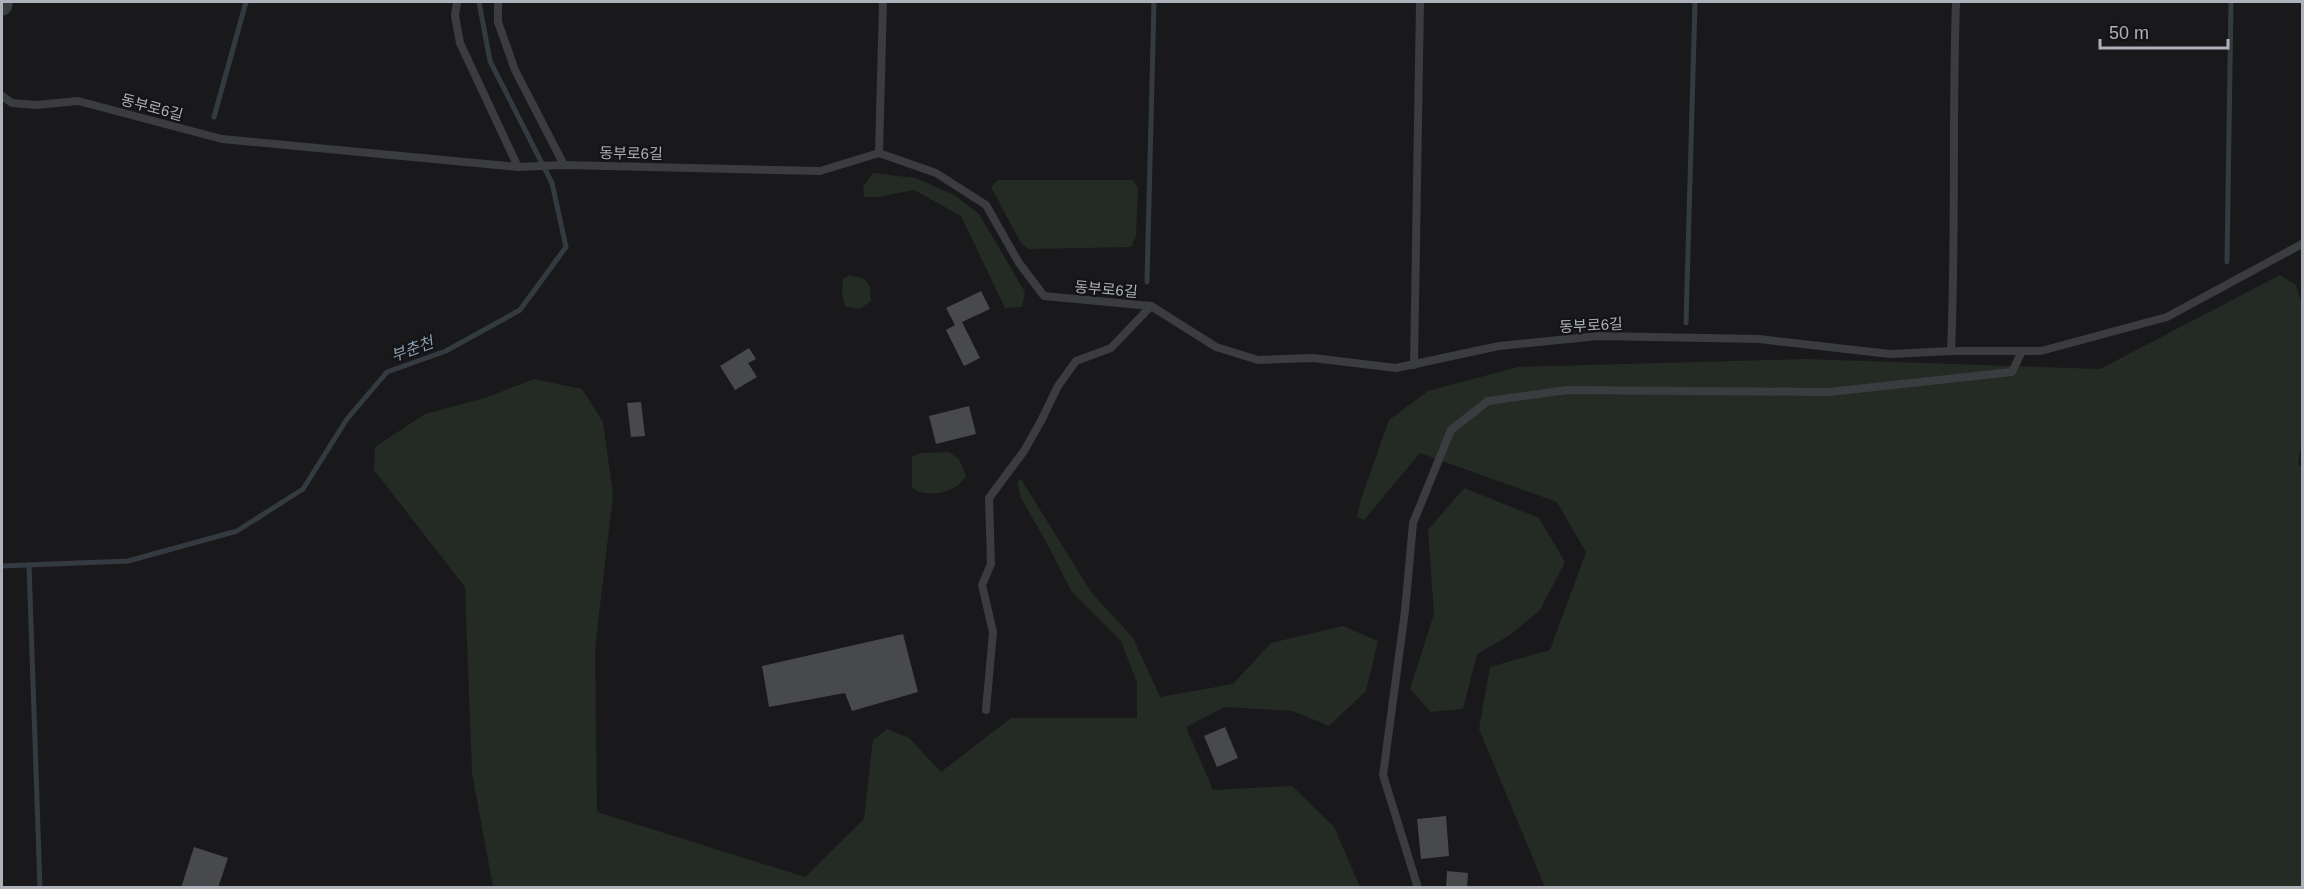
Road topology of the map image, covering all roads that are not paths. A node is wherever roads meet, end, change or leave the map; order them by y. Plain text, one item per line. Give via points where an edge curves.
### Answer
1 (457, 2) edge
2 (498, 2) edge
3 (883, 2) edge
4 (1420, 2) edge
5 (1956, 2) edge
6 (2, 96) edge
7 (879, 153) junction
8 (564, 165) junction
9 (518, 168) junction
10 (2302, 244) edge
11 (1151, 306) junction
12 (1951, 351) junction
13 (2022, 351) junction
14 (1414, 365) junction
15 (986, 710) dead end
16 (1418, 888) edge

1 - 9 lane via 455,16 460,43
2 - 8 lane via 498,22 515,70
3 - 7 lane
4 - 14 lane
5 - 12 lane
6 - 9 lane, 동부로6길 via 12,103 36,105 78,101 222,139
7 - 8 lane, 동부로6길 via 820,171
7 - 11 lane, 동부로6길 via 936,173 986,205 1019,263 1044,297
8 - 9 lane, 동부로6길
10 - 13 lane, 동부로6길 via 2167,317 2041,351
11 - 14 lane, 동부로6길 via 1216,347 1258,360 1313,358 1396,368
11 - 15 lane via 1111,348 1076,361 1058,386 1024,451 989,498 991,564 982,585 993,632
12 - 13 lane, 동부로6길
12 - 14 lane, 동부로6길 via 1890,354 1759,339 1598,336 1499,346
13 - 16 lane via 2012,372 1829,392 1567,390 1488,401 1451,430 1413,523 1383,775

